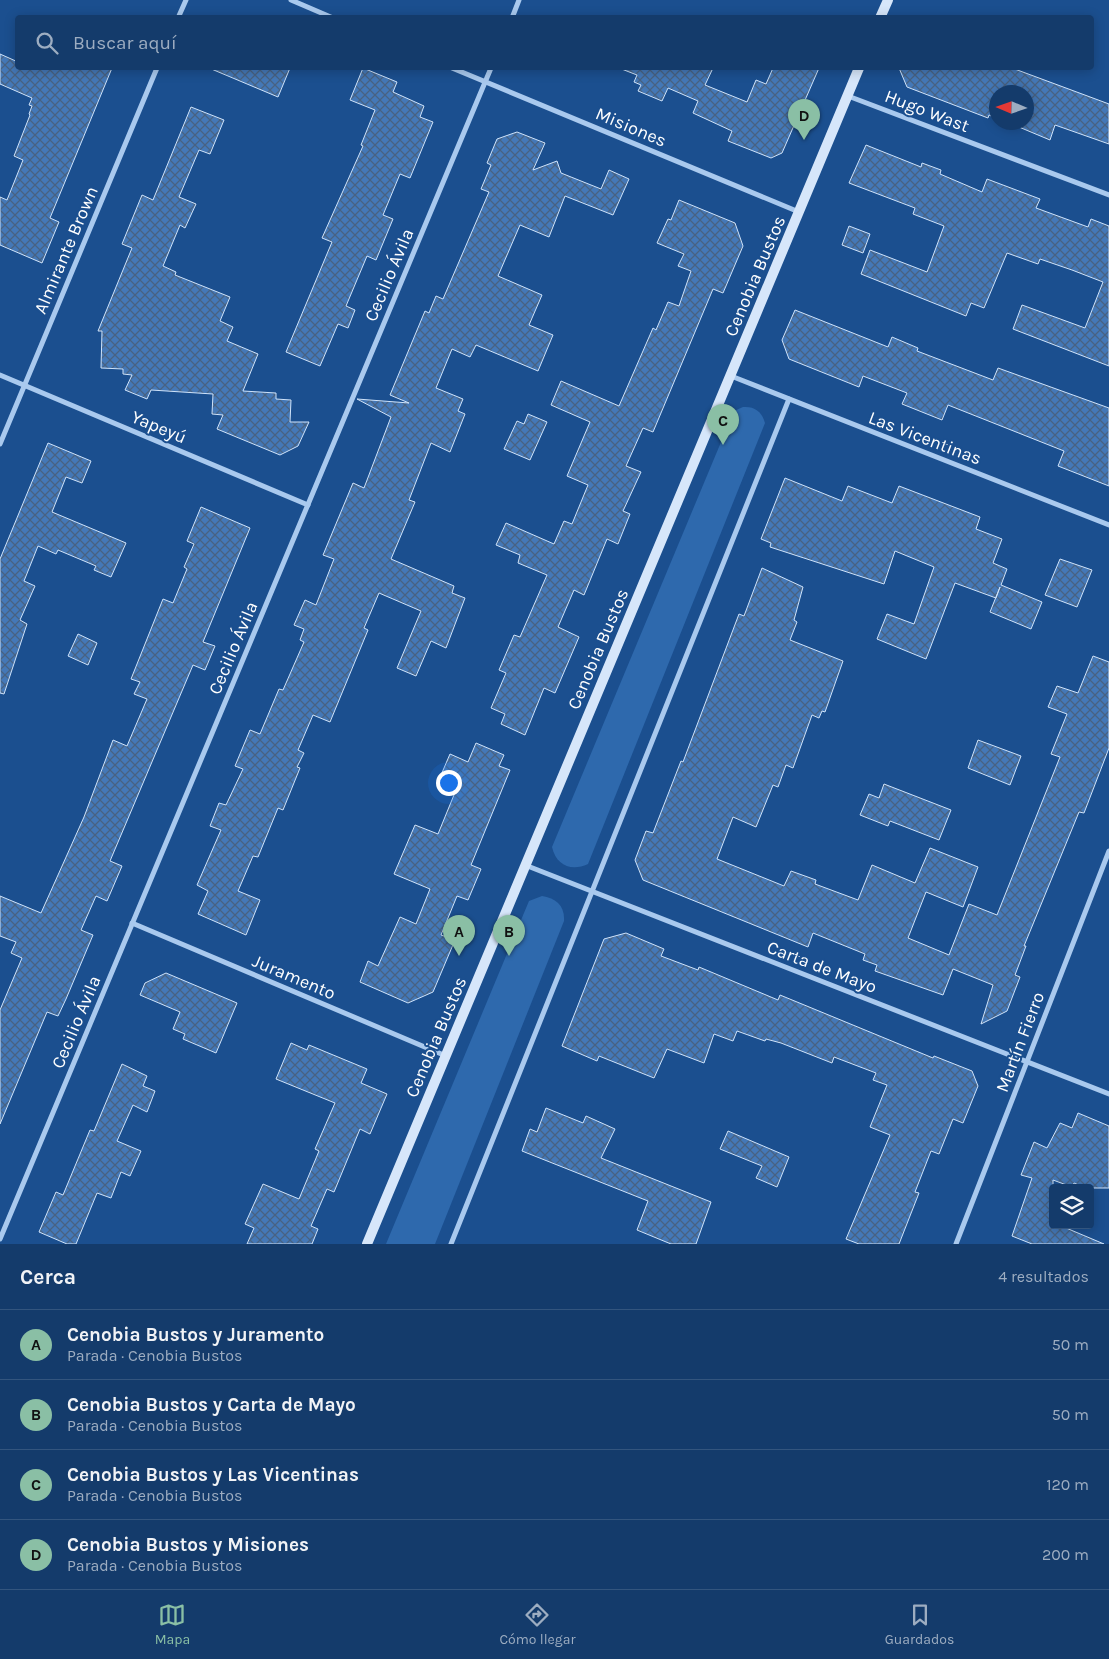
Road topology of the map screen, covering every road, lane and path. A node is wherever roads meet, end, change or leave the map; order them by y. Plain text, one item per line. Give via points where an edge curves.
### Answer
1 (186, 0) edge
2 (291, 0) edge
3 (519, 0) edge
4 (888, 0) edge
5 (179, 15) edge
6 (326, 15) edge
7 (513, 15) edge
8 (881, 15) edge
9 (156, 70) edge
10 (457, 70) edge
11 (490, 70) edge
12 (858, 70) edge
13 (485, 81) junction
14 (847, 96) junction
15 (1109, 195) edge
16 (799, 212) junction
17 (0, 375) edge
18 (730, 376) junction
19 (24, 385) junction
20 (788, 399) junction
21 (0, 444) edge
22 (308, 505) junction
23 (1109, 525) edge
24 (1109, 851) edge
25 (525, 866) junction
26 (592, 891) junction
27 (132, 923) junction
28 (446, 1056) junction
29 (1027, 1062) junction
30 (1109, 1094) edge
31 (0, 1240) edge
32 (367, 1244) edge
33 (451, 1244) edge
34 (956, 1244) edge

1 - 5 street
2 - 6 street
3 - 7 street
4 - 8 street
9 - 19 street, Almirante Brown
10 - 13 street, Misiones
11 - 13 street, Cecilio Ávila
12 - 14 street, Cenobia Bustos
13 - 16 street, Misiones
13 - 22 street, Cecilio Ávila
14 - 15 street, Hugo Wast
14 - 16 street, Cenobia Bustos
16 - 18 street, Cenobia Bustos
17 - 19 street, Yapeyú
18 - 20 street, Las Vicentinas
18 - 25 street, Cenobia Bustos
19 - 21 street, Almirante Brown
19 - 22 street, Yapeyú
20 - 23 street, Las Vicentinas
20 - 26 street
22 - 27 street, Cecilio Ávila
24 - 29 street, Martín Fierro
25 - 26 street, Carta de Mayo
25 - 28 street, Cenobia Bustos
26 - 29 street, Carta de Mayo
26 - 33 street
27 - 28 street, Juramento
27 - 31 street, Cecilio Ávila
28 - 32 street, Cenobia Bustos
29 - 30 street, Carta de Mayo
29 - 34 street, Martín Fierro

